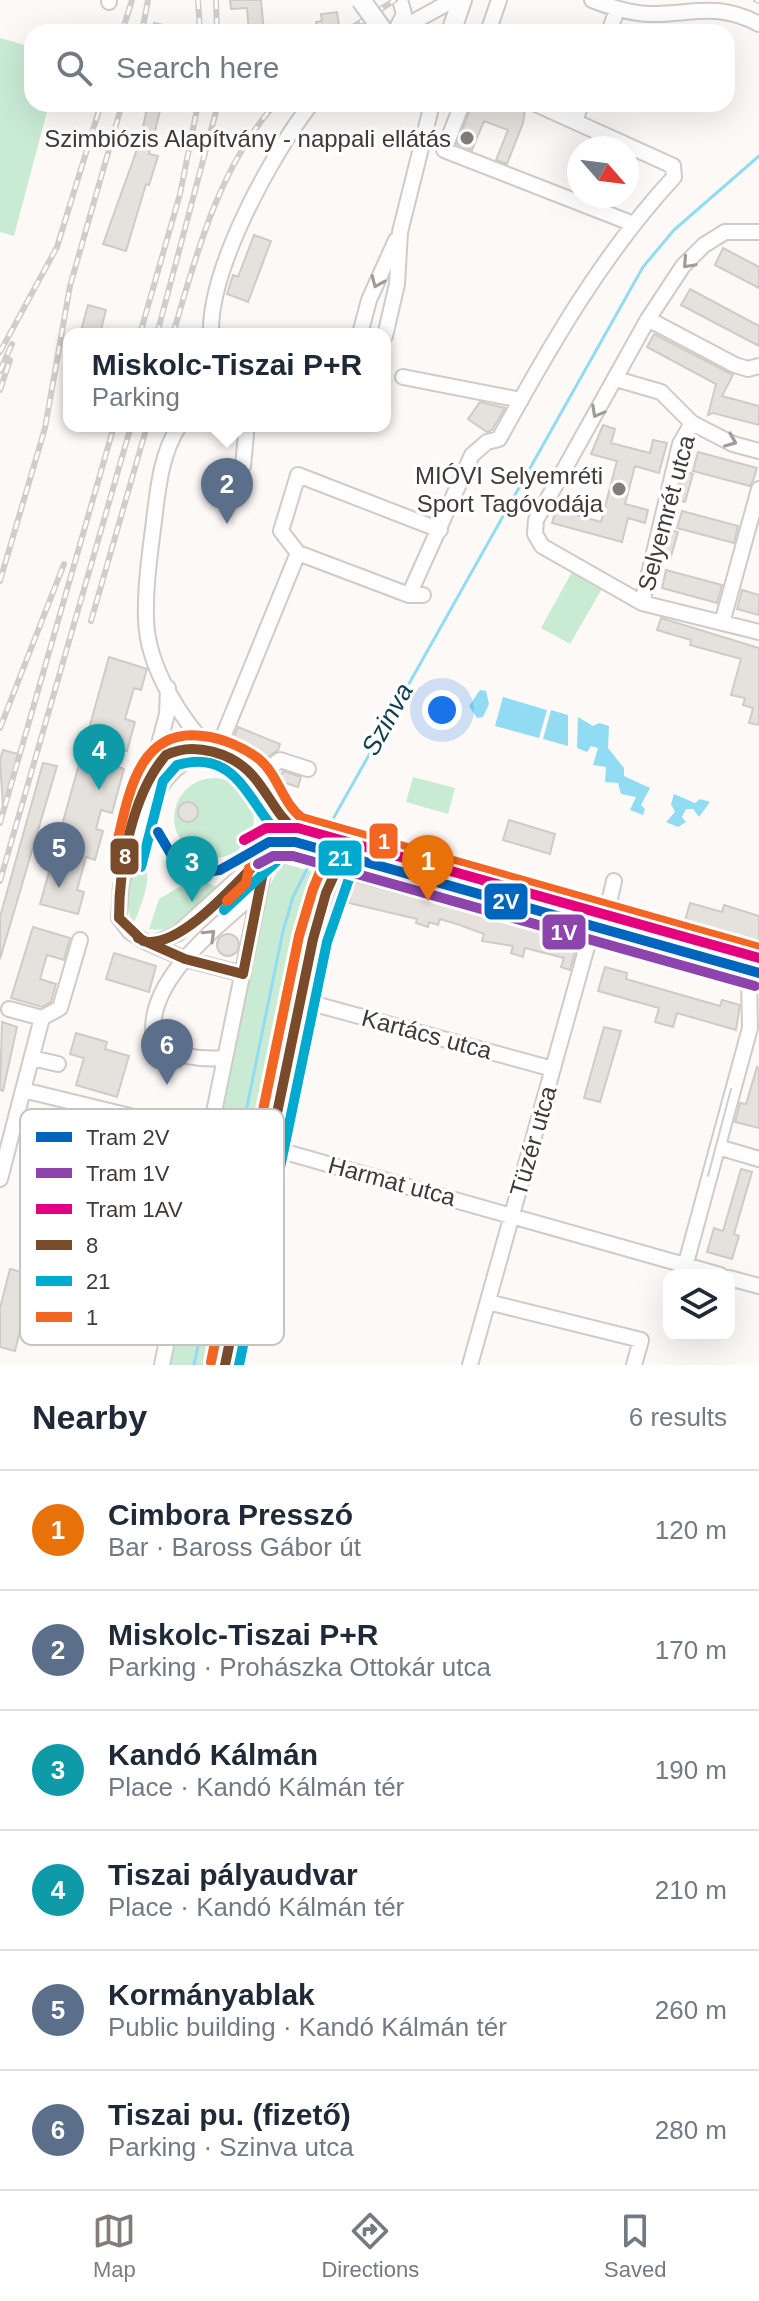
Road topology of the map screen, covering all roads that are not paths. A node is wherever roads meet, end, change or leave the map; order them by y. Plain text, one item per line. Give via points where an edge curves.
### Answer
1 (361, 0) edge
2 (400, 0) edge
3 (453, 0) edge
4 (462, 0) edge
5 (499, 0) edge
6 (592, 0) edge
7 (617, 10) junction
8 (378, 24) edge
9 (399, 24) edge
10 (410, 24) edge
11 (454, 24) edge
12 (491, 24) edge
13 (612, 24) edge
14 (759, 24) edge
15 (305, 112) edge
16 (430, 112) edge
17 (459, 112) edge
18 (554, 112) edge
19 (578, 112) edge
20 (575, 121) junction
21 (631, 223) junction
22 (752, 231) edge
23 (400, 232) junction
24 (648, 319) junction
25 (212, 328) edge
26 (362, 328) edge
27 (387, 328) edge
28 (759, 366) edge
29 (403, 377) dead end
30 (616, 379) junction
31 (521, 400) junction
32 (692, 423) junction
33 (176, 432) edge
34 (245, 432) edge
35 (759, 451) edge
36 (243, 466) dead end
37 (759, 489) edge
38 (440, 530) junction
39 (298, 553) junction
40 (642, 603) junction
41 (722, 623) junction
42 (759, 632) edge
43 (168, 688) junction
44 (216, 754) junction
45 (308, 769) dead end
46 (150, 775) junction
47 (257, 777) junction
48 (273, 811) junction
49 (347, 846) junction
50 (267, 852) junction
51 (340, 861) junction
52 (614, 881) dead end
53 (259, 890) junction
54 (600, 918) junction
55 (591, 933) junction
56 (80, 940) dead end
57 (152, 944) junction
58 (185, 959) junction
59 (759, 963) edge
60 (243, 974) junction
61 (754, 981) edge
62 (300, 1000) junction
63 (9, 1009) dead end
64 (42, 1018) junction
65 (32, 1058) junction
66 (225, 1058) junction
67 (58, 1064) dead end
68 (553, 1069) junction
69 (23, 1090) junction
70 (101, 1109) edge
71 (214, 1109) edge
72 (279, 1109) edge
73 (718, 1147) junction
74 (284, 1152) edge
75 (759, 1159) edge
76 (0, 1179) edge
77 (512, 1214) junction
78 (686, 1263) junction
79 (703, 1269) edge
80 (735, 1280) edge
81 (759, 1286) edge
82 (488, 1302) junction
83 (166, 1345) edge
84 (229, 1345) edge
85 (162, 1365) edge
86 (225, 1365) edge
87 (470, 1365) edge
88 (634, 1365) edge

1 - 8 main road, bridge
2 - 9 street via 404,14
3 - 10 street
4 - 11 main road
5 - 12 street
6 - 7 street
7 - 13 street
7 - 14 street via 734,11
15 - 25 street via 279,148 253,200 218,287
16 - 23 street
17 - 21 street via 444,150
18 - 20 street
19 - 20 street
20 - 21 street via 673,166 674,177
21 - 31 street via 589,282
22 -> 24 street, Selyemrét utca via 725,232 704,245 683,266
23 -> 26 street
23 - 27 street via 397,284
24 - 28 street via 735,365
24 - 30 street, Selyemrét utca
29 - 31 street
30 - 32 street, Selyemrét utca via 661,392
30 -> 40 street, Selyemrét utca via 536,520 535,534 542,546
31 - 38 street via 499,439 472,455
32 -> 35 street, Selyemrét utca
32 - 40 street, Selyemrét utca via 680,444
33 - 43 street via 159,480 147,607 149,639
34 - 36 street
37 - 41 street
38 - 39 street via 416,595
38 - 39 street via 298,475 281,531
39 - 44 street
40 - 41 street, Selyemrét utca
41 - 42 street, Selyemrét utca
43 - 44 street via 191,730
43 - 46 street via 167,714
44 - 46 street via 174,751
44 - 47 street
45 - 47 street via 280,760
46 - 57 street via 118,908 130,932
47 - 48 street
48 - 49 street via 296,831
48 - 50 street
49 - 51 street
49 - 54 street
50 - 51 street via 290,848
50 - 53 street
50 - 57 street via 177,934
51 - 55 street
51 - 62 street via 318,920
52 - 54 street, Tüzér utca
58 -> 53 street
53 - 60 street
54 - 55 street, Tüzér utca
54 - 59 street
55 - 61 street
55 - 68 street, Tüzér utca
56 - 64 street via 60,1008
57 - 58 street
58 - 60 street
58 - 66 street via 163,991 154,1039 163,1048 198,1058
60 - 66 street
61 - 73 street via 750,1028
62 - 68 street, Kartács utca
62 - 72 street
63 - 64 street
64 - 65 street
65 - 67 street
65 - 69 street
66 - 71 street
68 - 77 street, Tüzér utca
69 - 70 street
69 - 76 street
73 - 75 street
73 - 78 street
74 - 77 street, Harmat utca
77 - 78 street, Harmat utca
77 - 82 street, Tüzér utca
78 - 79 street, Harmat utca
80 - 81 street
82 - 87 street, Tüzér utca
82 - 88 street via 641,1340
83 - 85 street
84 - 86 street

